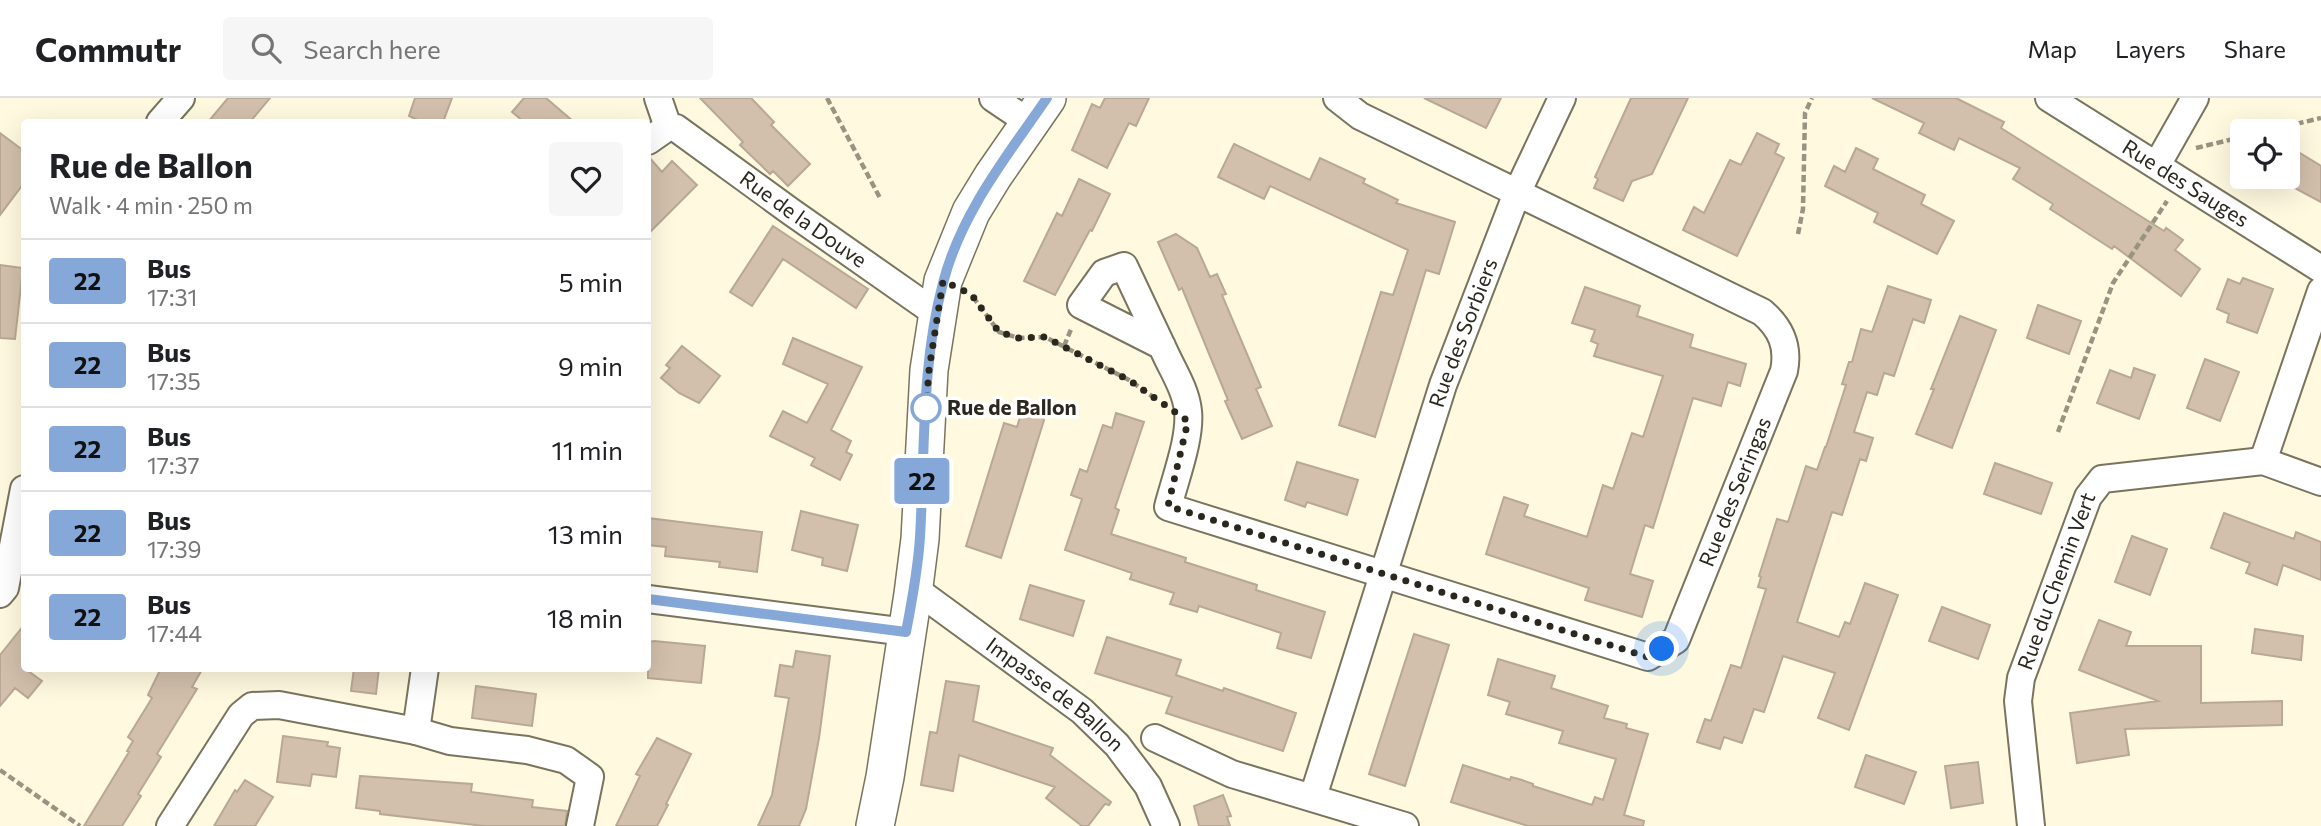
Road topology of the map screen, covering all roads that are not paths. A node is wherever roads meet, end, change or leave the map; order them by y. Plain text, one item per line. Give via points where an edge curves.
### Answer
1 (181, 98) edge
2 (658, 98) edge
3 (993, 98) edge
4 (1337, 98) edge
5 (1562, 98) edge
6 (2049, 98) edge
7 (2195, 98) edge
8 (1039, 111) edge
9 (163, 119) edge
10 (658, 134) edge
11 (2157, 165) junction
12 (1517, 193) junction
13 (2321, 269) edge
14 (2321, 290) edge
15 (940, 298) junction
16 (1162, 346) dead end
17 (2263, 461) junction
18 (2321, 482) edge
19 (21, 499) edge
20 (15, 518) edge
21 (1381, 575) junction
22 (0, 594) edge
23 (913, 594) junction
24 (651, 599) edge
25 (906, 632) junction
26 (424, 672) edge
27 (416, 731) junction
28 (1155, 738) dead end
29 (1313, 797) junction
30 (170, 826) edge
31 (580, 826) edge
32 (875, 826) edge
33 (1166, 826) edge
34 (1405, 826) edge
35 (2031, 826) edge

1 - 9 street
2 - 10 street, Rue de la Douve
3 - 8 street
4 - 12 street, Rue des Seringas via 1360,116
5 - 12 street, Rue des Sorbiers
6 - 11 street, Rue des Sauges
7 - 11 street
8 - 15 street via 971,212
10 - 15 street, Rue de la Douve via 676,128 790,211
11 - 13 street, Rue des Sauges
12 - 21 street, Rue des Sorbiers via 1443,385
12 - 21 street, Rue des Seringas via 1762,312 1773,321 1785,344 1787,356 1780,383 1676,640 1648,657
14 - 17 street
15 - 23 street via 929,370
16 - 21 street via 1187,402 1188,421 1168,506
17 - 18 street, Rue du Chemin Vert
17 - 35 street, Rue du Chemin Vert via 2102,479 2088,497 2021,678 2018,701
19 - 20 street
20 - 22 street via 5,588
21 - 29 street, Rue des Sorbiers
23 - 25 street
23 - 33 street, Impasse de Ballon via 926,597 1082,711 1117,745 1148,786
24 - 25 street
25 - 32 street
26 - 27 street
27 - 30 street via 279,705 252,706 241,715
27 - 31 street via 566,760 590,777
28 - 29 street via 1232,774
29 - 34 street

